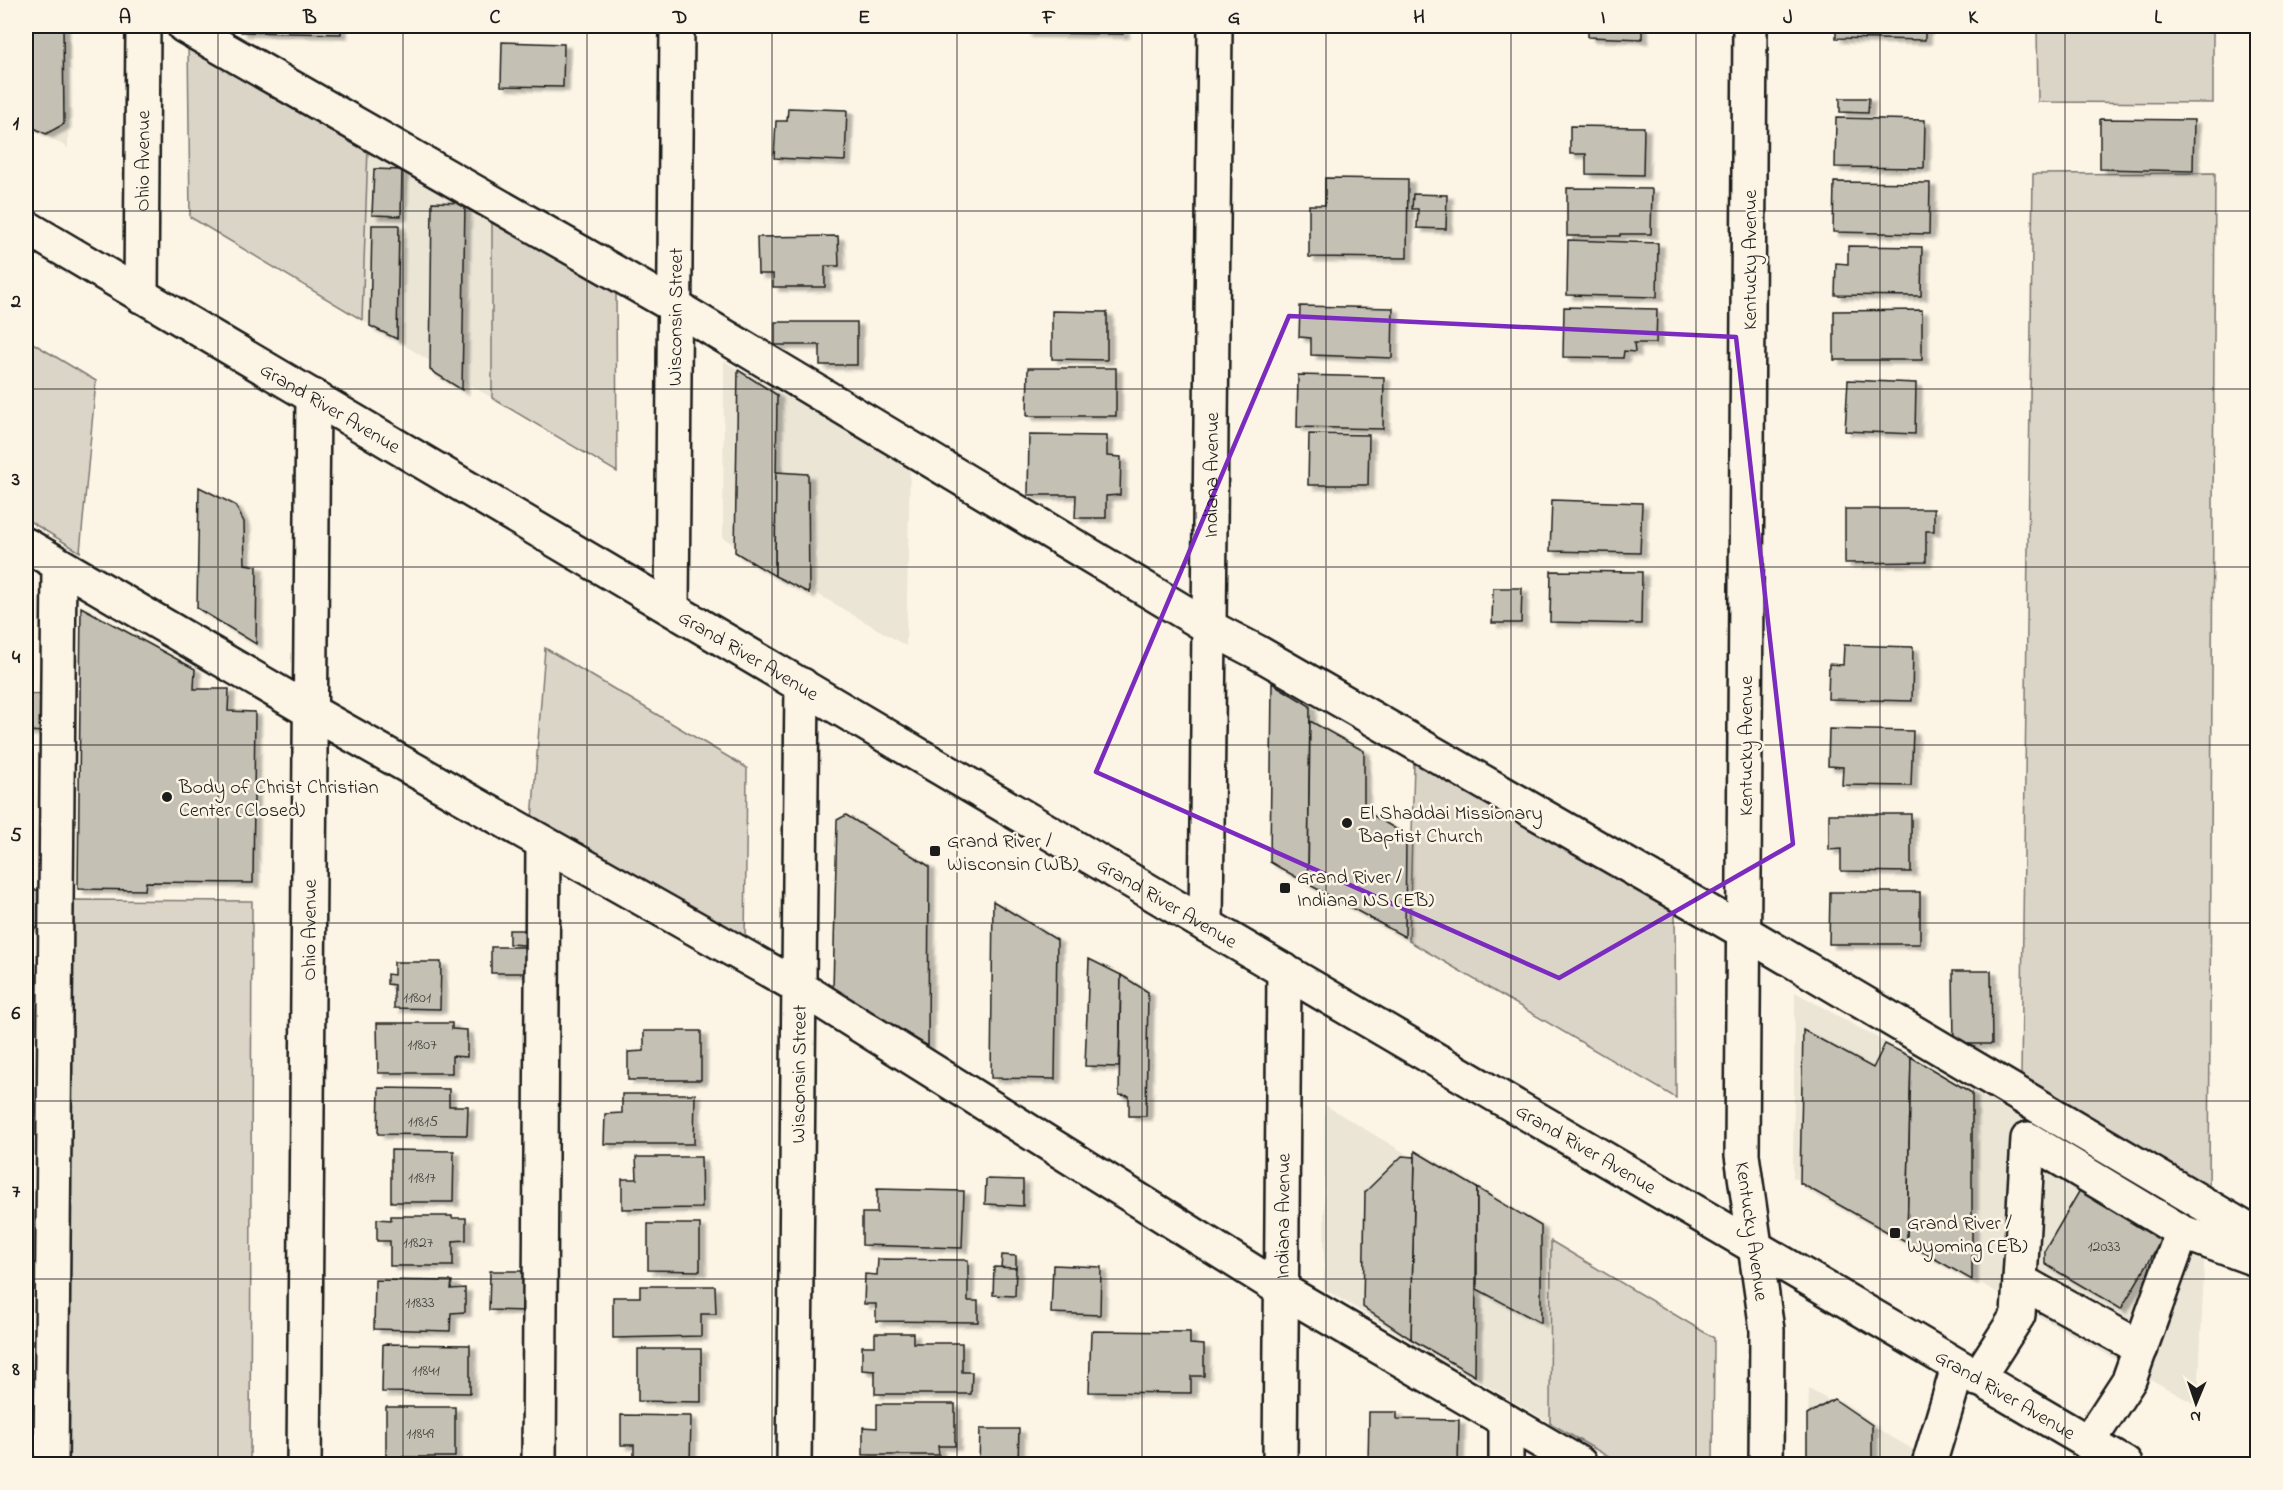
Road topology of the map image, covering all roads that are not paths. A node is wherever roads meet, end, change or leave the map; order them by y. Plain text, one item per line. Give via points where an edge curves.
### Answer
1 (143, 26) edge
2 (184, 26) edge
3 (677, 26) edge
4 (1215, 26) edge
5 (1750, 26) edge
6 (26, 227) edge
7 (141, 296) junction
8 (674, 306) junction
9 (313, 396) junction
10 (26, 545) edge
11 (59, 565) junction
12 (672, 608) junction
13 (1209, 627) junction
14 (802, 685) junction
15 (310, 711) junction
16 (543, 843) junction
17 (1206, 925) junction
18 (1744, 932) junction
19 (1284, 970) junction
20 (799, 987) junction
21 (2182, 1232) junction
22 (2258, 1236) edge
23 (1754, 1246) junction
24 (2258, 1260) edge
25 (2020, 1281) junction
26 (1282, 1290) junction
27 (2141, 1348) junction
28 (1967, 1373) junction
29 (1506, 1421) junction
30 (2088, 1443) junction
31 (51, 1464) edge
32 (304, 1464) edge
33 (539, 1464) edge
34 (794, 1464) edge
35 (1280, 1464) edge
36 (1506, 1464) edge
37 (1580, 1464) edge
38 (1766, 1464) edge
39 (1929, 1464) edge
40 (2125, 1464) edge

1 - 7 street, Ohio Avenue
2 - 8 street
3 - 8 street, Wisconsin Street
4 - 13 street, Indiana Avenue
5 - 18 street, Kentucky Avenue
6 - 7 street, Grand River Avenue
7 - 9 street, Grand River Avenue
8 - 12 street, Wisconsin Street
8 - 13 street
9 - 12 street, Grand River Avenue
9 - 15 street, Ohio Avenue
10 - 11 street
11 - 15 street
11 - 31 street
12 - 14 street, Grand River Avenue
13 - 17 street, Indiana Avenue
13 - 18 street
14 - 17 street, Grand River Avenue
14 - 20 street, Wisconsin Street
15 - 16 street
15 - 32 street, Ohio Avenue
16 - 20 street
16 - 33 street
17 - 19 street, Grand River Avenue
18 - 22 street
18 - 23 street, Kentucky Avenue via 1742,1155
19 - 23 street, Grand River Avenue
19 - 26 street, Indiana Avenue
20 - 26 street
20 - 34 street, Wisconsin Street
21 - 24 street
21 - 25 street via 2028,1139
21 - 27 street
23 - 28 street, Grand River Avenue
23 - 38 street, Kentucky Avenue via 1767,1330
25 - 27 street
25 - 28 street via 2018,1315
26 - 29 street
26 - 35 street, Indiana Avenue
27 - 30 street via 2129,1380
28 - 30 street, Grand River Avenue
28 - 39 street
29 - 36 street
29 - 37 street
30 - 40 street, Grand River Avenue

